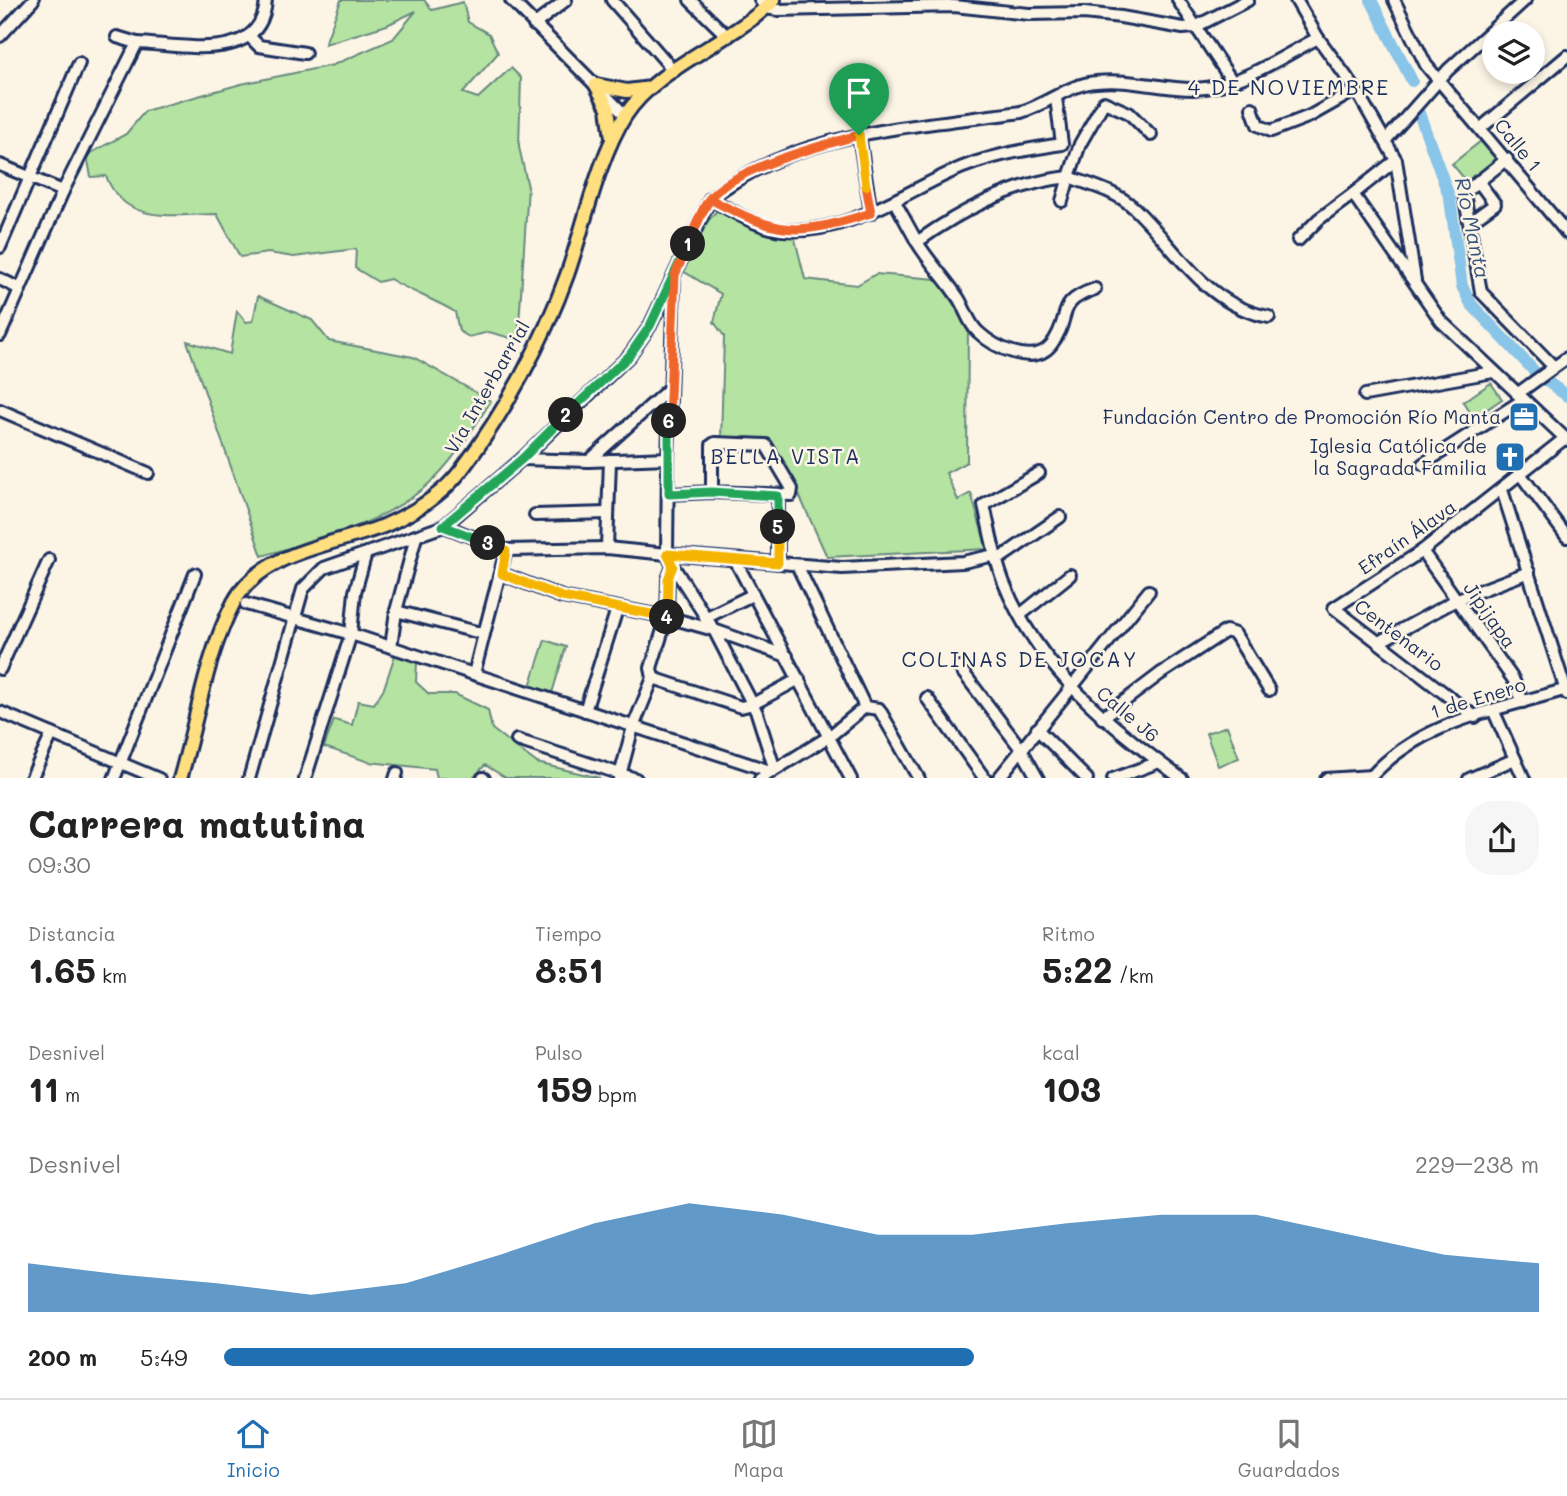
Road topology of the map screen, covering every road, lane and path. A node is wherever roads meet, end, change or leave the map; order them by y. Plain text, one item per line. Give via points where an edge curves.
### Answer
1 (33, 0) edge
2 (266, 0) edge
3 (511, 0) edge
4 (566, 0) edge
5 (612, 0) edge
6 (690, 0) edge
7 (1178, 0) edge
8 (1248, 0) edge
9 (1296, 0) edge
10 (1394, 0) edge
11 (1525, 0) edge
12 (767, 3) edge
13 (534, 25) junction
14 (1195, 27) junction
15 (0, 36) edge
16 (117, 37) dead end
17 (250, 37) junction
18 (728, 37) junction
19 (1318, 38) junction
20 (137, 43) junction
21 (305, 53) dead end
22 (1567, 55) edge
23 (79, 64) dead end
24 (674, 71) junction
25 (1439, 80) junction
26 (1232, 81) junction
27 (596, 85) junction
28 (651, 88) junction
29 (1356, 90) junction
30 (1056, 98) junction
31 (1252, 108) dead end
32 (625, 115) junction
33 (1481, 128) junction
34 (859, 135) junction
35 (1151, 135) dead end
36 (1386, 140) junction
37 (1062, 144) junction
38 (1080, 144) junction
39 (611, 145) junction
40 (1507, 159) junction
41 (1396, 160) junction
42 (0, 165) edge
43 (30, 177) junction
44 (1069, 177) junction
45 (1478, 181) junction
46 (63, 191) junction
47 (1353, 194) junction
48 (710, 199) junction
49 (1062, 201) dead end
50 (895, 202) junction
51 (871, 213) junction
52 (1470, 222) junction
53 (1567, 233) edge
54 (1298, 240) dead end
55 (917, 242) junction
56 (0, 247) edge
57 (675, 275) junction
58 (0, 279) edge
59 (1416, 283) junction
60 (20, 289) junction
61 (1095, 289) dead end
62 (1269, 317) dead end
63 (0, 335) edge
64 (1567, 358) edge
65 (1552, 369) junction
66 (1493, 372) junction
67 (669, 389) junction
68 (1365, 395) dead end
69 (1520, 397) junction
70 (0, 410) edge
71 (1565, 440) edge
72 (668, 458) junction
73 (522, 459) junction
74 (610, 460) junction
75 (589, 461) junction
76 (1423, 464) dead end
77 (148, 473) dead end
78 (1039, 473) dead end
79 (1521, 475) junction
80 (1502, 490) junction
81 (712, 492) junction
82 (669, 494) junction
83 (778, 496) junction
84 (608, 513) junction
85 (535, 515) dead end
86 (1060, 517) dead end
87 (443, 526) junction
88 (416, 537) junction
89 (1567, 537) edge
90 (607, 548) junction
91 (506, 551) junction
92 (1422, 551) junction
93 (366, 553) junction
94 (667, 554) junction
95 (996, 558) junction
96 (49, 560) dead end
97 (735, 561) junction
98 (778, 563) junction
99 (797, 565) junction
100 (673, 566) junction
101 (1529, 572) junction
102 (195, 574) dead end
103 (502, 574) junction
104 (1070, 575) dead end
105 (1149, 590) dead end
106 (752, 595) junction
107 (1458, 599) junction
108 (246, 604) dead end
109 (1334, 608) joint
110 (617, 609) junction
111 (396, 611) junction
112 (1020, 615) junction
113 (294, 617) junction
114 (667, 617) junction
115 (705, 618) junction
116 (714, 630) junction
117 (351, 634) junction
118 (484, 634) junction
119 (1379, 642) junction
120 (391, 647) junction
121 (787, 656) junction
122 (1, 662) edge
123 (959, 667) dead end
124 (474, 674) junction
125 (653, 678) junction
126 (799, 679) junction
127 (1072, 688) junction
128 (1269, 690) dead end
129 (1566, 691) edge
130 (927, 698) dead end
131 (1523, 702) junction
132 (753, 704) junction
133 (865, 707) junction
134 (584, 711) junction
135 (0, 712) edge
136 (1494, 712) junction
137 (1475, 717) junction
138 (1102, 718) junction
139 (633, 727) junction
140 (1037, 729) junction
141 (51, 734) junction
142 (830, 736) junction
143 (517, 740) dead end
144 (1021, 749) junction
145 (1516, 759) junction
146 (1159, 762) junction
147 (121, 763) junction
148 (772, 769) junction
149 (620, 776) edge
150 (1370, 777) edge
151 (31, 778) edge
152 (114, 778) edge
153 (157, 778) edge
154 (180, 778) edge
155 (249, 778) edge
156 (305, 778) edge
157 (761, 778) edge
158 (851, 778) edge
159 (918, 778) edge
160 (984, 778) edge
161 (999, 778) edge
162 (1037, 778) edge
163 (1086, 778) edge
164 (1116, 778) edge
165 (1181, 778) edge
166 (1348, 778) edge
167 (1471, 778) edge
168 (1524, 778) edge

1 - 15 street
2 - 17 street via 264,18
3 - 13 street
4 - 13 street
5 - 24 street
6 - 18 street
7 - 14 street
8 - 14 street
9 - 19 street
10 - 25 street, Calle 1 via 1423,59
11 - 25 street
12 - 14 street via 790,10 954,6 1029,15 1096,14 1160,26
12 - 18 main road, Vía Interbarrial
13 - 27 street
14 - 26 street
16 - 20 street
17 - 20 street via 220,46
17 - 21 street via 259,46
18 - 24 main road, Vía Interbarrial
19 - 26 street
19 - 29 street
20 - 46 street
22 - 33 street
23 - 43 street
24 - 28 main road, Vía Interbarrial
25 - 33 street, Calle 1
25 - 36 street
26 - 30 street via 1194,89 1096,82 1074,86
27 - 28 main road via 626,92
27 - 32 street
27 - 39 main road via 608,108
28 - 32 main road, Vía Interbarrial
29 - 31 street via 1310,116 1270,131 1258,125
29 - 36 street
30 - 34 street via 1021,112
30 - 37 street
32 - 39 main road, Vía Interbarrial
33 - 40 street, Calle 1
34 - 48 street via 767,165
34 - 51 street
35 - 38 street via 1129,113 1104,102
36 - 41 street
37 - 38 street
37 - 50 street via 994,155
38 - 44 street
39 - 154 main road, Vía Interbarrial via 557,301 485,436 446,488 408,515 278,562 252,580 235,601 217,645
40 - 45 street
40 - 53 street, Calle 1
41 - 47 street
41 - 59 street
42 - 43 street
43 - 46 street
43 - 56 street
44 - 49 street
44 - 55 street via 984,201
44 - 62 street via 1123,200 1207,288 1244,310
45 - 52 street via 1464,193
45 - 52 street via 1495,204
46 - 60 street
47 - 54 street
47 - 59 street
48 - 51 street via 757,223 783,230
48 - 57 street
50 - 51 street
50 - 55 street
52 - 65 street via 1481,292
55 - 61 street via 975,330 1008,351 1039,353 1050,346 1069,302
57 - 67 street
57 - 73 street via 629,356
58 - 60 street
59 - 66 street via 1441,321
60 - 63 street
64 - 65 street
65 - 69 street
66 - 68 street
66 - 69 street
67 - 72 street
67 - 75 street
69 - 71 street
69 - 76 street
70 - 77 street
71 - 79 street, Efraín Álava
72 - 74 street
72 - 82 street
73 - 75 street
73 - 87 street
74 - 75 street
74 - 84 street
78 - 95 street, Calle J6 via 984,505
79 - 80 street, Efraín Álava
79 - 89 street
80 - 92 street, Efraín Álava
80 - 101 street
81 - 82 street
81 - 83 street
81 - 83 street via 713,444 762,444 771,450 792,489 791,495
82 - 94 street
83 - 98 street
84 - 85 street
84 - 90 street
86 - 95 street
87 - 88 street
87 - 91 street
88 - 93 street
88 - 111 street
90 - 91 street
90 - 94 street
91 - 103 street
92 - 107 street, Jipijapa
92 - 109 street, Efraín Álava
93 - 113 street via 324,568 303,589
93 - 117 street via 355,592
94 - 97 street
94 - 100 street
95 - 99 street via 895,568
95 - 112 street, Calle J6
96 - 122 street
97 - 98 street
97 - 106 street
98 - 99 street
99 - 133 street
100 - 114 street
100 - 115 street
101 - 107 street
101 - 129 street
102 - 147 street
103 - 110 street via 562,597
103 - 118 street
104 - 112 street
105 - 127 street
106 - 115 street
106 - 121 street
107 - 119 street
107 - 131 street, Jipijapa via 1513,678
108 - 113 street
109 - 119 street, Centenario
110 - 114 street
110 - 134 street
111 - 118 street
111 - 120 street
112 - 127 street, Calle J6
113 - 117 street
113 - 155 street
114 - 116 street
114 - 125 street via 651,668
115 - 116 street
116 - 121 street
116 - 132 street
117 - 120 street
117 - 156 street
118 - 124 street
119 - 137 street, Centenario
120 - 124 street
121 - 126 street
123 - 144 street
124 - 134 street
125 - 132 street via 741,707
125 - 139 street
126 - 132 street
126 - 142 street
127 - 138 street, Calle J6
127 - 140 street
128 - 138 street via 1235,634 1226,631
129 - 131 street, 1 de Enero
130 - 160 street
131 - 136 street, 1 de Enero
132 - 148 street
133 - 142 street
133 - 159 street via 879,709
134 - 139 street
135 - 141 street
136 - 137 street, 1 de Enero
136 - 145 street
137 - 150 street, 1 de Enero via 1423,734
138 - 146 street, Calle J6
139 - 148 street
139 - 149 street
140 - 144 street
140 - 163 street
141 - 147 street
141 - 151 street
142 - 148 street
142 - 158 street
143 - 149 street
144 - 161 street
144 - 162 street
145 - 167 street
145 - 168 street
146 - 164 street
146 - 165 street, Calle J6
147 - 152 street
147 - 153 street
148 - 157 street
150 - 166 street

